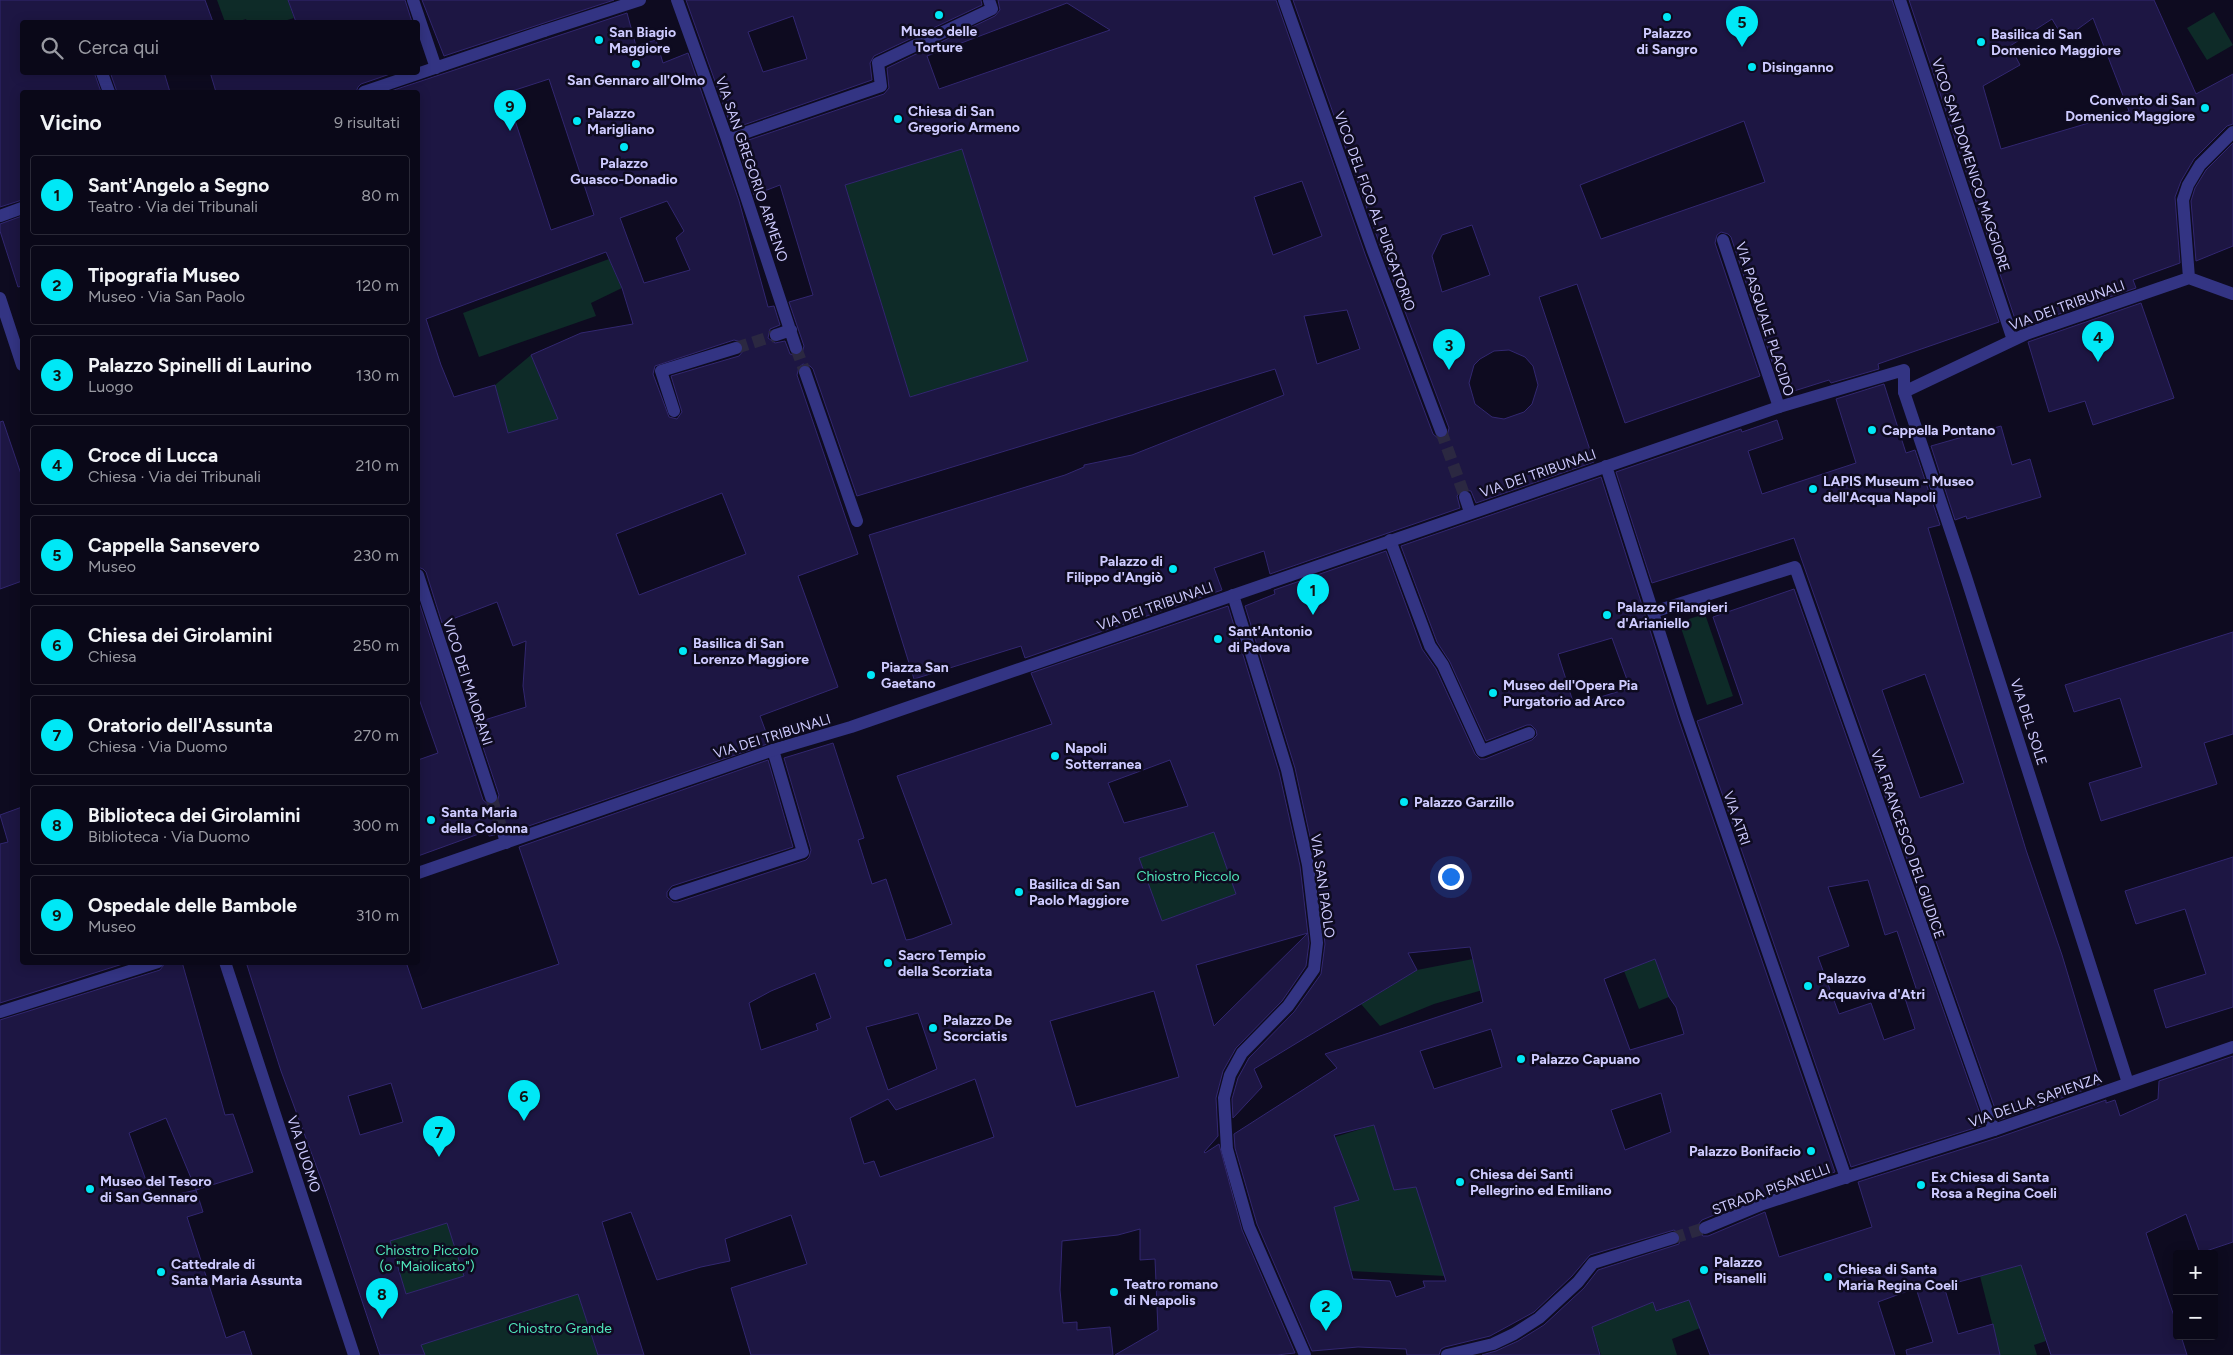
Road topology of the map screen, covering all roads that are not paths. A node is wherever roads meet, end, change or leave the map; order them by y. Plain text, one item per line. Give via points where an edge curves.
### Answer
1 (413, 0) edge
2 (640, 0) edge
3 (677, 0) edge
4 (989, 0) edge
5 (1284, 0) edge
6 (1900, 0) edge
7 (420, 20) edge
8 (420, 21) edge
9 (436, 68) junction
10 (420, 73) edge
11 (103, 75) edge
12 (415, 75) edge
13 (108, 90) edge
14 (370, 90) edge
15 (2233, 132) edge
16 (727, 139) junction
17 (20, 209) edge
18 (0, 216) edge
19 (1723, 240) dead end
20 (2189, 278) junction
21 (2233, 294) edge
22 (0, 298) edge
23 (791, 330) junction
24 (776, 335) tunnel mouth
25 (2012, 340) junction
26 (736, 348) tunnel mouth
27 (796, 348) tunnel mouth
28 (20, 359) edge
29 (1904, 370) joint
30 (805, 372) tunnel mouth
31 (1904, 392) junction
32 (1778, 407) junction
33 (674, 411) dead end
34 (1441, 431) tunnel mouth
35 (1606, 466) junction
36 (1466, 496) tunnel mouth
37 (1470, 512) junction
38 (857, 521) dead end
39 (1390, 540) junction
40 (420, 582) edge
41 (1233, 595) junction
42 (1653, 612) junction
43 (1529, 733) dead end
44 (773, 750) junction
45 (491, 797) tunnel mouth
46 (420, 872) edge
47 (675, 894) dead end
48 (149, 965) edge
49 (226, 965) edge
50 (0, 1012) edge
51 (2233, 1047) edge
52 (2128, 1083) junction
53 (1994, 1130) junction
54 (1846, 1178) junction
55 (1705, 1228) tunnel mouth
56 (1673, 1238) tunnel mouth
57 (354, 1355) edge
58 (1305, 1355) edge
59 (1447, 1355) edge

1 - 7 street
2 - 9 street
3 - 16 street, VIA SAN GREGORIO ARMENO
4 - 16 street via 992,9 878,62 881,86
5 - 34 street, VICO DEL FICO AL PURGATORIO
6 - 25 street, VICO SAN DOMENICO MAGGIORE
8 - 9 street
9 - 10 street
11 - 13 street
12 - 14 street
15 - 20 street via 2200,165 2183,200
16 - 23 street, VIA SAN GREGORIO ARMENO
17 - 18 street
19 - 32 street, VIA PASQUALE PLACIDO
20 - 21 street
20 - 25 street, VIA DEI TRIBUNALI
22 - 28 street
23 - 24 street
23 - 27 street, VIA SAN GREGORIO ARMENO
25 - 31 street, VIA DEI TRIBUNALI
26 - 33 street via 661,371
29 - 31 street, VIA DEL SOLE
29 - 32 street, VIA DEI TRIBUNALI
30 - 38 street
31 - 52 street, VIA DEL SOLE
32 - 35 street, VIA DEI TRIBUNALI
35 - 37 street, VIA DEI TRIBUNALI
35 - 42 street, VIA ATRI
36 - 37 street
37 - 39 street, VIA DEI TRIBUNALI
39 - 41 street, VIA DEI TRIBUNALI
39 - 43 street via 1430,646 1443,665 1482,751
40 - 45 street, VICO DEI MAIORANI
41 - 44 street, VIA DEI TRIBUNALI via 851,727
41 - 58 street, VIA SAN PAOLO via 1287,770 1308,865 1317,943 1314,969 1288,1006 1242,1053 1230,1075 1224,1098 1227,1149 1249,1226
42 - 53 street, VIA FRANCESCO DEL GIUDICE via 1795,567
42 - 54 street, VIA ATRI
44 - 46 street, VIA DEI TRIBUNALI via 504,838
44 - 47 street via 803,852
48 - 50 street
49 - 57 street, VIA DUOMO
51 - 52 street, VIA DELLA SAPIENZA
52 - 53 street, VIA DELLA SAPIENZA
53 - 54 street, VIA DELLA SAPIENZA
54 - 55 street, STRADA PISANELLI via 1763,1204
56 - 59 street via 1593,1263 1578,1282 1539,1318 1514,1334 1493,1344

